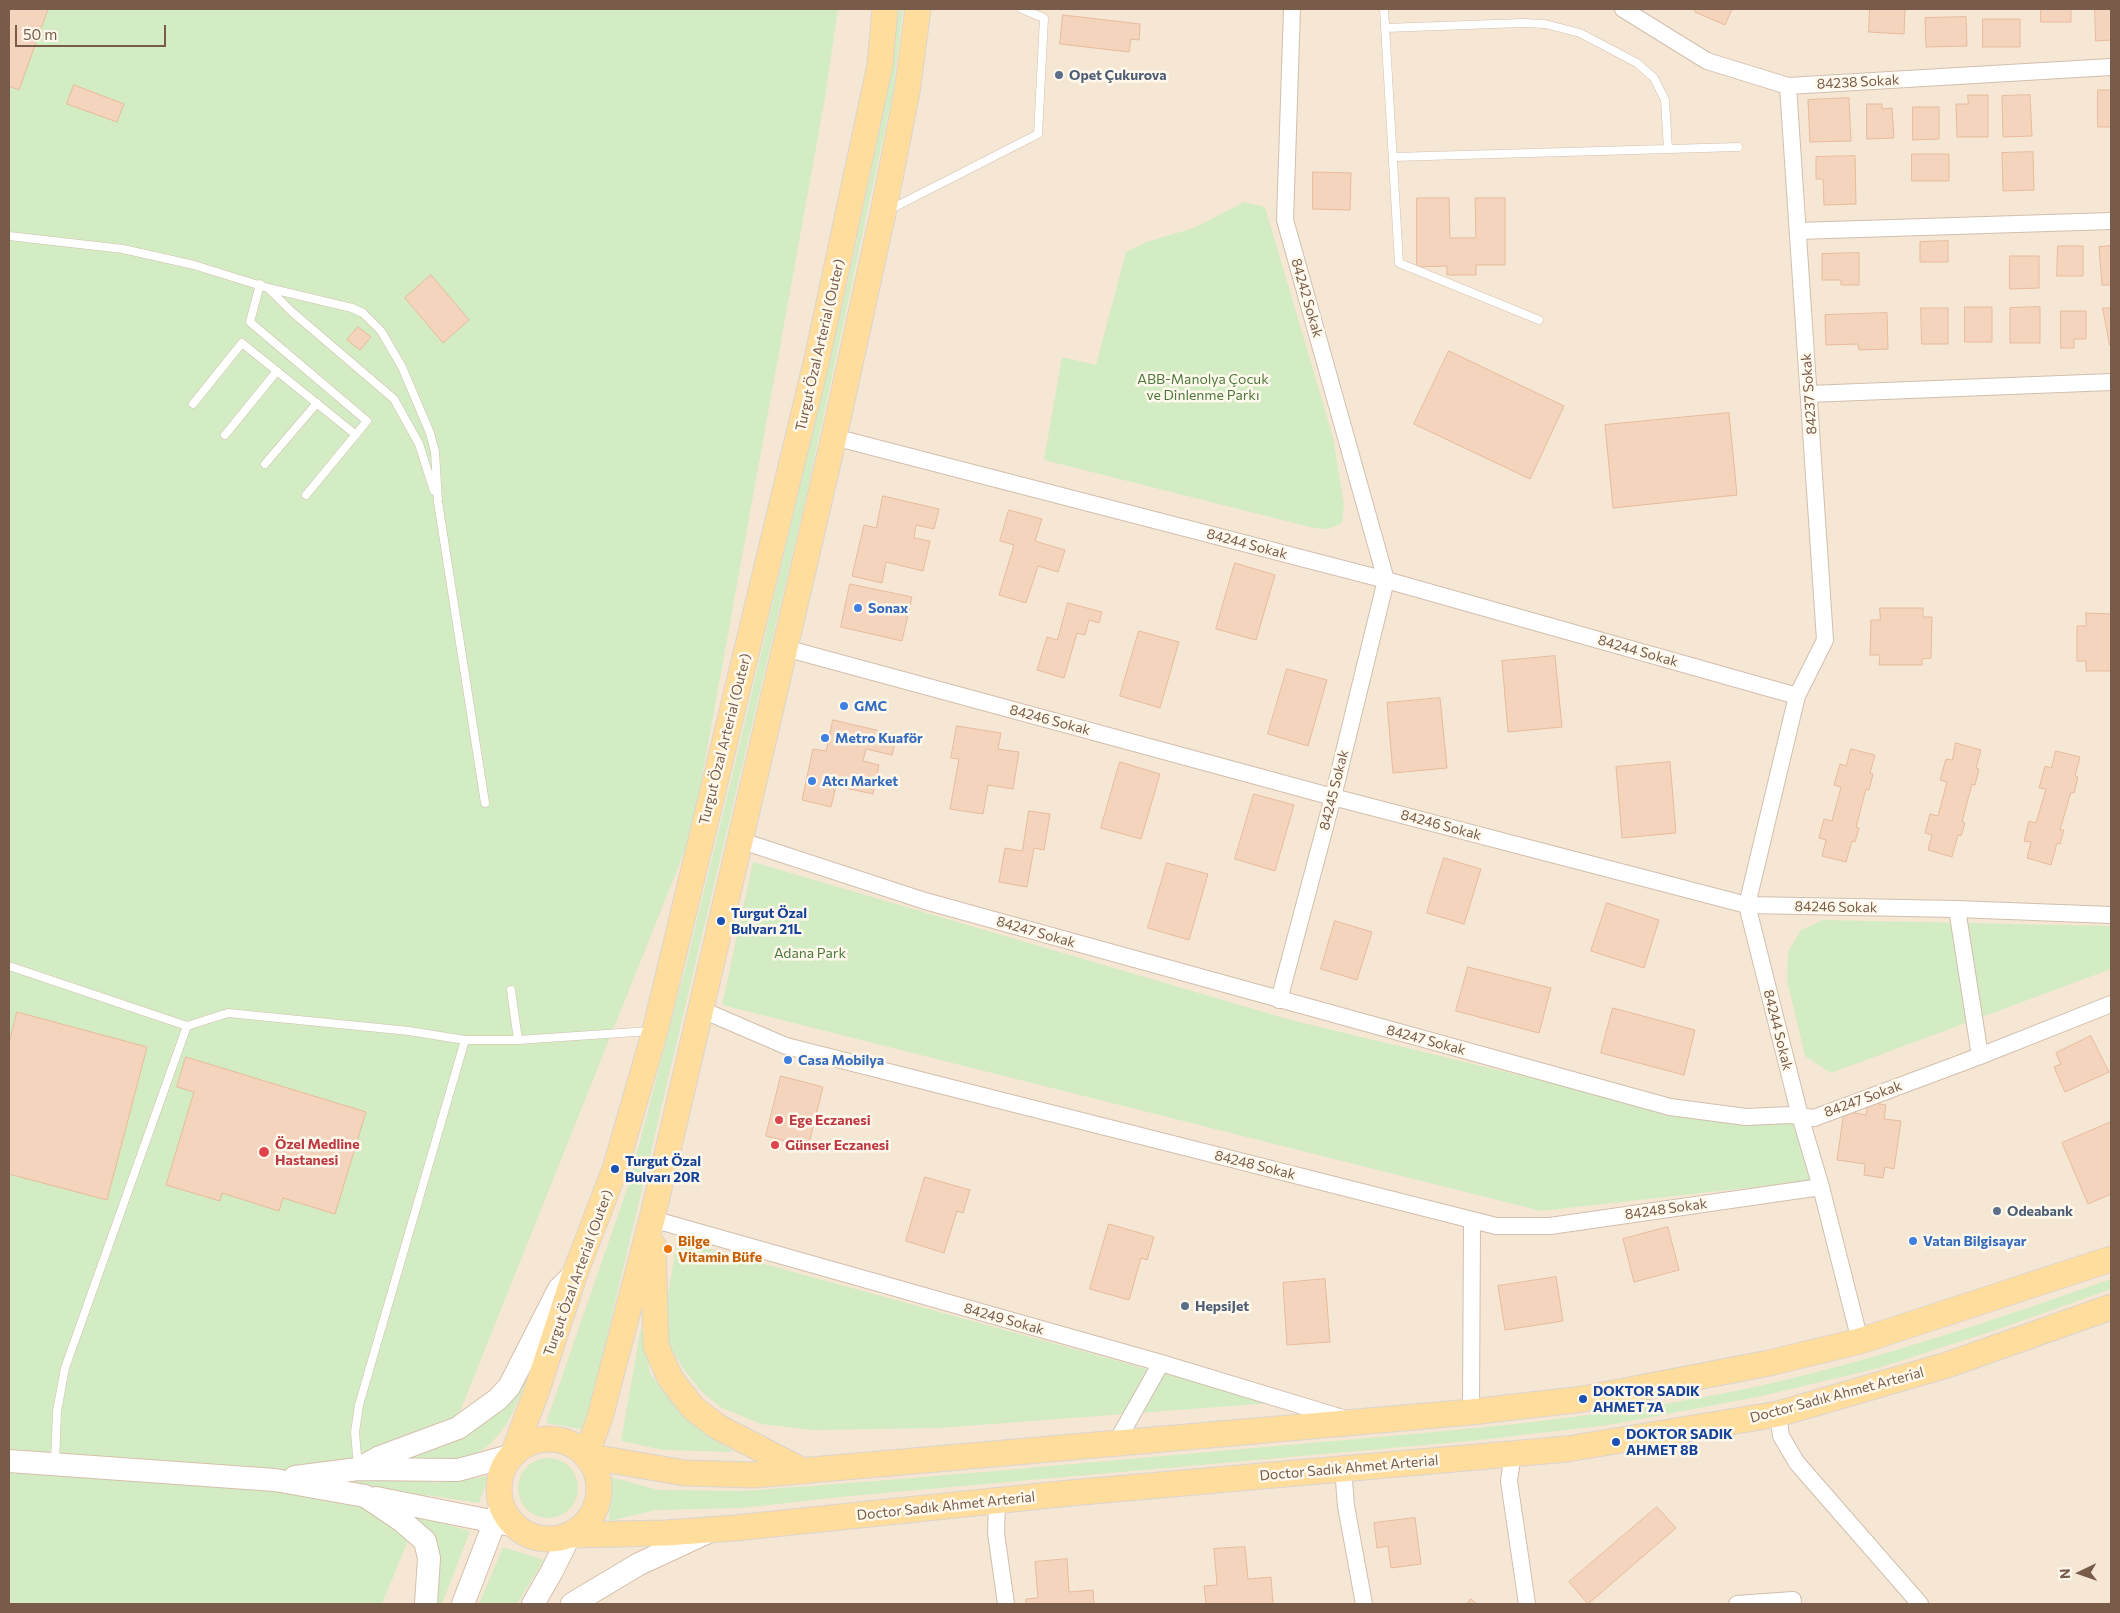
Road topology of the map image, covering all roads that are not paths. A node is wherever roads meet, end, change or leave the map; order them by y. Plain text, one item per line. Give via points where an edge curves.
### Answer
1 (885, 9) edge
2 (918, 9) edge
3 (1022, 9) edge
4 (1292, 9) edge
5 (1384, 9) edge
6 (1623, 9) edge
7 (1385, 28) junction
8 (2111, 67) edge
9 (1788, 86) junction
10 (1738, 147) dead end
11 (1668, 149) junction
12 (1393, 157) junction
13 (883, 213) junction
14 (2111, 221) edge
15 (1798, 230) junction
16 (9, 236) edge
17 (260, 284) junction
18 (268, 288) junction
19 (1539, 320) dead end
20 (277, 371) junction
21 (2111, 382) edge
22 (1809, 394) junction
23 (317, 403) junction
24 (193, 404) dead end
25 (225, 435) dead end
26 (356, 435) junction
27 (834, 437) junction
28 (265, 464) dead end
29 (306, 495) dead end
30 (438, 502) junction
31 (1386, 580) junction
32 (784, 648) junction
33 (1797, 696) junction
34 (1333, 797) junction
35 (485, 803) dead end
36 (739, 840) junction
37 (1747, 905) junction
38 (1957, 909) junction
39 (2111, 915) edge
40 (12, 967) dead end
41 (511, 990) dead end
42 (1279, 1000) junction
43 (2111, 1004) edge
44 (700, 1009) junction
45 (187, 1026) junction
46 (655, 1031) junction
47 (465, 1040) junction
48 (518, 1040) junction
49 (1980, 1056) junction
50 (1800, 1116) junction
51 (1821, 1187) junction
52 (652, 1219) junction
53 (1472, 1220) junction
54 (2111, 1259) edge
55 (575, 1273) junction
56 (2111, 1307) edge
57 (1860, 1341) junction
58 (1161, 1363) junction
59 (1470, 1412) junction
60 (1778, 1414) junction
61 (1354, 1422) junction
62 (1116, 1443) junction
63 (1513, 1453) junction
64 (513, 1455) junction
65 (586, 1456) junction
66 (9, 1461) edge
67 (55, 1464) junction
68 (1343, 1468) junction
69 (358, 1469) junction
70 (803, 1471) junction
71 (274, 1480) junction
72 (366, 1496) junction
73 (997, 1501) junction
74 (504, 1517) junction
75 (714, 1529) junction
76 (570, 1535) junction
77 (1793, 1600) dead end
78 (426, 1604) edge
79 (463, 1604) edge
80 (533, 1604) edge
81 (572, 1604) edge
82 (1006, 1604) edge
83 (1364, 1604) edge
84 (1527, 1604) edge
85 (1737, 1604) edge
86 (1920, 1604) edge

1 - 46 main road, Turgut Özal Arterial (Outer) via 880,65 817,359
2 - 13 main road via 907,92
3 - 13 lane via 1044,18 1038,134
4 - 31 street, 84242 Sokak via 1285,220
5 - 7 lane
6 - 9 street, 84238 Sokak via 1707,61
7 - 11 lane via 1522,23 1580,33 1637,63 1654,78 1665,100
7 - 12 lane
8 - 9 street, 84238 Sokak
9 - 15 street, 84237 Sokak
10 - 11 lane
11 - 12 lane
12 - 19 lane via 1399,263
13 - 27 main road
14 - 15 street
15 - 22 street, 84237 Sokak
16 - 17 lane via 123,249
17 - 18 lane
17 - 26 lane via 250,322 368,422
18 - 30 lane via 394,399 419,444
18 - 30 lane via 352,308 370,319 381,331 402,367 430,432 435,452
20 - 23 lane
20 - 24 lane via 242,343
20 - 25 lane
21 - 22 street
22 - 33 street, 84237 Sokak via 1826,640
23 - 26 lane
23 - 28 lane
26 - 29 lane
27 - 31 street, 84244 Sokak
27 - 32 main road
30 - 35 lane
31 - 33 street, 84244 Sokak
31 - 34 street, 84245 Sokak
32 - 34 street, 84246 Sokak
32 - 36 main road
33 - 37 street, 84244 Sokak
34 - 37 street, 84246 Sokak
34 - 42 street, 84245 Sokak
36 - 42 street, 84247 Sokak via 925,901
36 - 44 main road
37 - 38 street, 84246 Sokak
37 - 50 street, 84244 Sokak
38 - 39 street, 84246 Sokak
38 - 49 street
40 - 45 lane
41 - 48 lane
42 - 50 street, 84247 Sokak via 1670,1107 1746,1117
43 - 49 street, 84247 Sokak
44 - 52 main road
44 - 53 street, 84248 Sokak via 786,1046
45 - 47 lane via 228,1013 409,1031
45 - 67 lane via 65,1368 57,1411
46 - 48 lane
46 - 55 main road, Turgut Özal Arterial (Outer) via 616,1168
47 - 48 lane
47 - 69 lane via 359,1405 355,1432
49 - 50 street, 84247 Sokak via 1814,1118
50 - 51 street, 84244 Sokak
51 - 53 street, 84248 Sokak via 1550,1226 1496,1226
51 - 57 street, 84244 Sokak
52 - 58 street, 84249 Sokak
52 - 65 main road via 600,1416
52 - 70 main road via 656,1346 670,1378 693,1408 718,1427
53 - 59 street
54 - 57 main road
55 - 64 main road, Turgut Özal Arterial (Outer)
55 - 69 street via 559,1289 510,1387 498,1399 458,1428 380,1457
56 - 60 main road, Doctor Sadık Ahmet Arterial via 1948,1365
57 - 59 main road via 1769,1363 1583,1399
58 - 61 street, 84249 Sokak
58 - 62 street
59 - 61 main road
60 - 63 main road, Doctor Sadık Ahmet Arterial via 1616,1442
60 - 86 street via 1781,1436 1797,1463
61 - 62 main road
62 - 70 main road
63 - 68 main road, Doctor Sadık Ahmet Arterial
63 - 84 street via 1509,1481
64 - 65 main road via 534,1441 551,1439 568,1442
64 - 69 street via 458,1470
64 - 74 main road via 500,1478 499,1494
65 - 70 main road via 685,1473 754,1475
65 - 76 main road via 593,1465 598,1482 598,1499 583,1526
66 - 67 street
67 - 71 street
68 - 73 main road, Doctor Sadık Ahmet Arterial
68 - 83 street via 1346,1506
69 - 71 street
71 - 72 street
72 - 74 street
72 - 78 street via 425,1541 429,1558
73 - 75 main road, Doctor Sadık Ahmet Arterial
73 - 82 street via 996,1533
74 - 76 main road via 538,1538
74 - 79 street
75 - 76 main road, Doctor Sadık Ahmet Arterial
75 - 81 street via 638,1564
76 - 80 street
77 - 85 street

